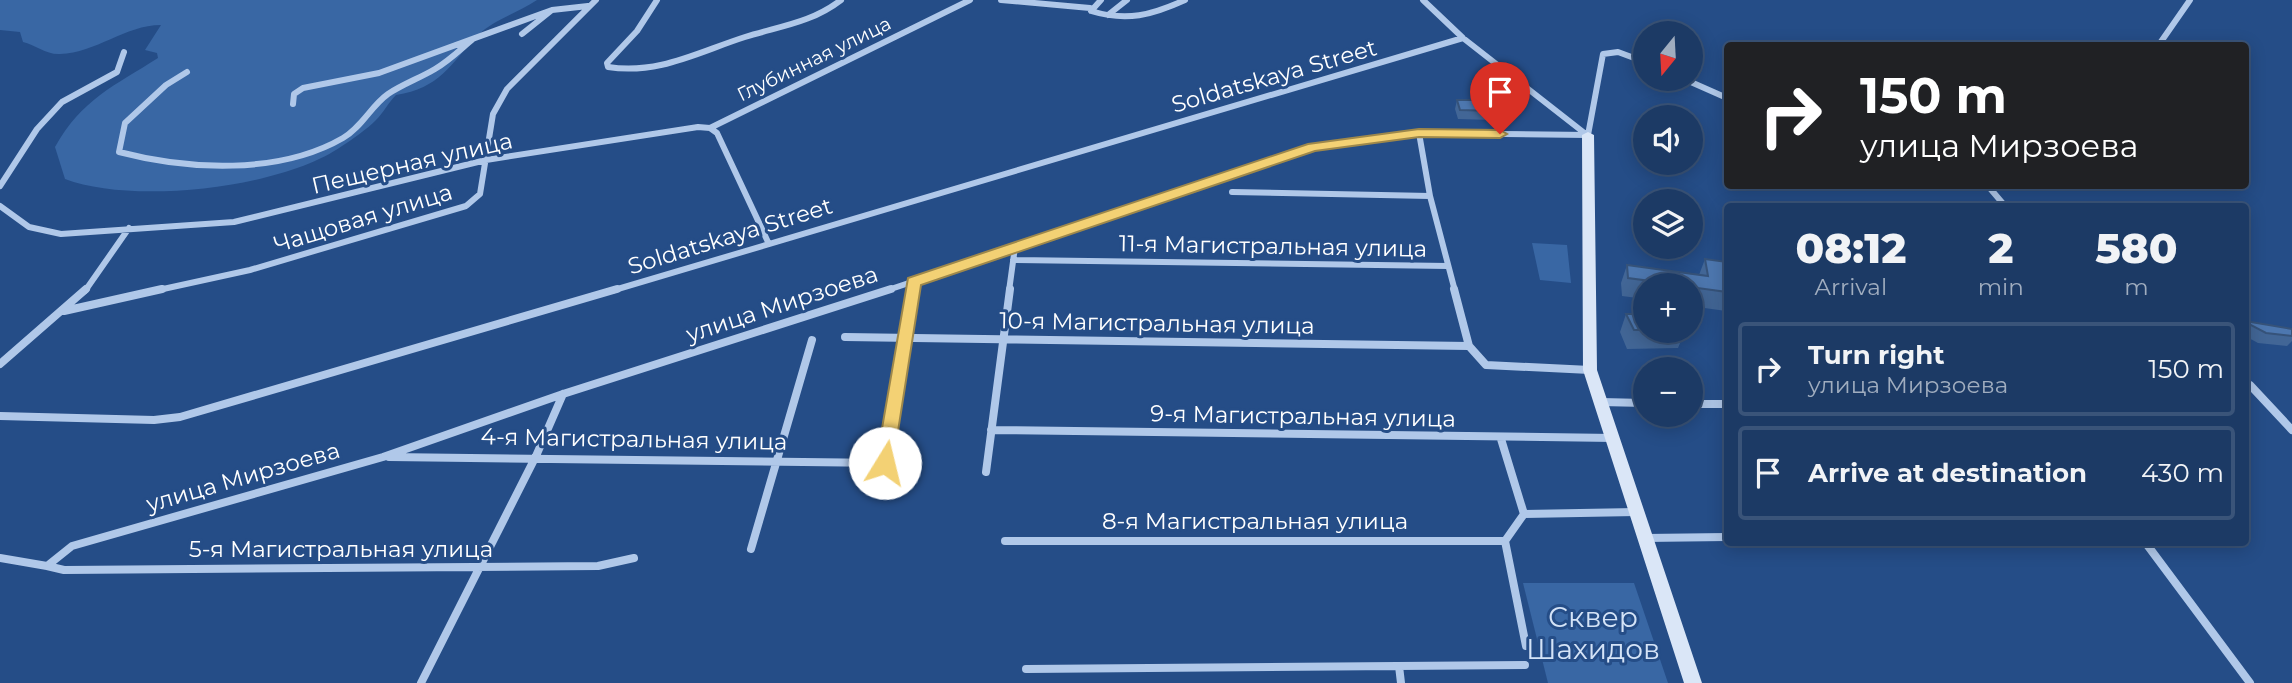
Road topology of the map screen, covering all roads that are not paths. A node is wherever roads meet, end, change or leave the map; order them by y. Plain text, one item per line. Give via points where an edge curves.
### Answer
1 (596, 0) edge
2 (657, 0) edge
3 (842, 0) edge
4 (970, 0) edge
5 (1001, 0) edge
6 (1101, 0) edge
7 (1126, 0) edge
8 (1185, 0) edge
9 (1423, 0) edge
10 (2190, 0) edge
11 (589, 6) junction
12 (1090, 8) junction
13 (552, 10) junction
14 (1108, 15) junction
15 (522, 34) dead end
16 (1463, 38) junction
17 (473, 39) junction
18 (2161, 42) edge
19 (124, 52) dead end
20 (1633, 57) edge
21 (187, 72) dead end
22 (1703, 87) edge
23 (1724, 96) edge
24 (293, 104) dead end
25 (710, 128) junction
26 (1419, 133) junction
27 (1588, 135) junction
28 (486, 160) junction
29 (0, 186) edge
30 (1991, 189) edge
31 (1232, 192) dead end
32 (1430, 196) junction
33 (2002, 203) edge
34 (0, 206) edge
35 (129, 228) junction
36 (768, 242) junction
37 (1015, 247) junction
38 (1013, 260) junction
39 (1448, 266) junction
40 (914, 282) junction
41 (64, 311) junction
42 (845, 337) dead end
43 (905, 338) junction
44 (812, 340) dead end
45 (1003, 340) junction
46 (1469, 346) junction
47 (0, 363) edge
48 (1590, 370) junction
49 (2249, 384) edge
50 (563, 394) junction
51 (1601, 402) junction
52 (1633, 403) edge
53 (1703, 404) edge
54 (1724, 404) edge
55 (0, 416) edge
56 (991, 430) junction
57 (2292, 430) edge
58 (1614, 438) junction
59 (1502, 439) junction
60 (536, 456) junction
61 (383, 457) junction
62 (777, 460) junction
63 (986, 472) dead end
64 (1636, 512) junction
65 (1524, 514) junction
66 (1724, 537) edge
67 (1645, 538) junction
68 (1006, 541) dead end
69 (1505, 541) junction
70 (2148, 546) edge
71 (751, 549) dead end
72 (0, 558) edge
73 (635, 558) dead end
74 (47, 566) junction
75 (481, 568) junction
76 (1526, 646) dead end
77 (1525, 665) dead end
78 (1399, 666) junction
79 (1026, 669) dead end
80 (421, 683) edge
81 (1401, 683) edge
82 (1693, 683) edge
83 (2250, 683) edge

1 - 11 street, Чащовая улица
2 - 3 street via 608,67 626,69 690,60 742,38 807,24
4 - 25 street, Глубинная улица
5 - 12 street
6 - 12 street
7 - 14 street
8 - 14 street via 1142,19
9 - 16 street
10 - 18 street
11 - 13 street
11 - 28 street, Чащовая улица via 507,89 493,114
12 - 14 street
13 - 15 street
13 - 17 street
16 - 27 street
16 - 36 street, Soldatskaya Street
17 - 21 street via 438,67 387,94 343,138 314,151 273,161 231,164 148,161 120,152 125,123
17 - 24 street via 379,73 303,89 294,94
19 - 29 street via 117,72 62,102 45,120
20 - 27 street via 1619,52 1603,54
22 - 23 street
25 - 28 street, Пещерная улица
25 - 36 street
26 - 27 street, улица Мирзоева
26 - 32 street
26 - 37 street, улица Мирзоева via 1313,147
27 - 48 street
28 - 35 street, Пещерная улица via 234,222
28 - 41 street, Чащовая улица via 480,194 466,206 250,271
30 - 33 street
31 - 32 street
32 - 39 street
34 - 35 street, Пещерная улица via 29,227 61,234
35 - 41 street via 82,295
36 - 55 street, Soldatskaya Street via 428,347 180,417
37 - 38 street
37 - 40 street, улица Мирзоева
38 - 39 street, 11-я Магистральная улица
38 - 45 street
39 - 46 street
40 - 43 street
40 - 50 street, улица Мирзоева
41 - 47 street
42 - 43 street, 10-я Магистральная улица
43 - 45 street, 10-я Магистральная улица
43 - 62 street, 4-я Магистральная улица via 885,463
44 - 62 street
45 - 46 street, 10-я Магистральная улица
45 - 56 street
46 - 48 street via 1486,365
48 - 51 street
49 - 57 street
50 - 60 street
50 - 61 street, улица Мирзоева
51 - 52 street
51 - 58 street
53 - 54 street
56 - 59 street, 9-я Магистральная улица
56 - 63 street
58 - 59 street, 9-я Магистральная улица
58 - 64 street
59 - 65 street
60 - 61 street, 4-я Магистральная улица
60 - 62 street, 4-я Магистральная улица
60 - 75 street
61 - 74 street, улица Мирзоева via 80,543
62 - 71 street
64 - 65 street
64 - 67 street
65 - 69 street
66 - 67 street
67 - 82 street
68 - 69 street, 8-я Магистральная улица
69 - 76 street
70 - 83 street
72 - 74 street
73 - 75 street, 5-я Магистральная улица via 598,566
74 - 75 street, 5-я Магистральная улица via 64,570
75 - 80 street
77 - 78 street
78 - 79 street
78 - 81 street

